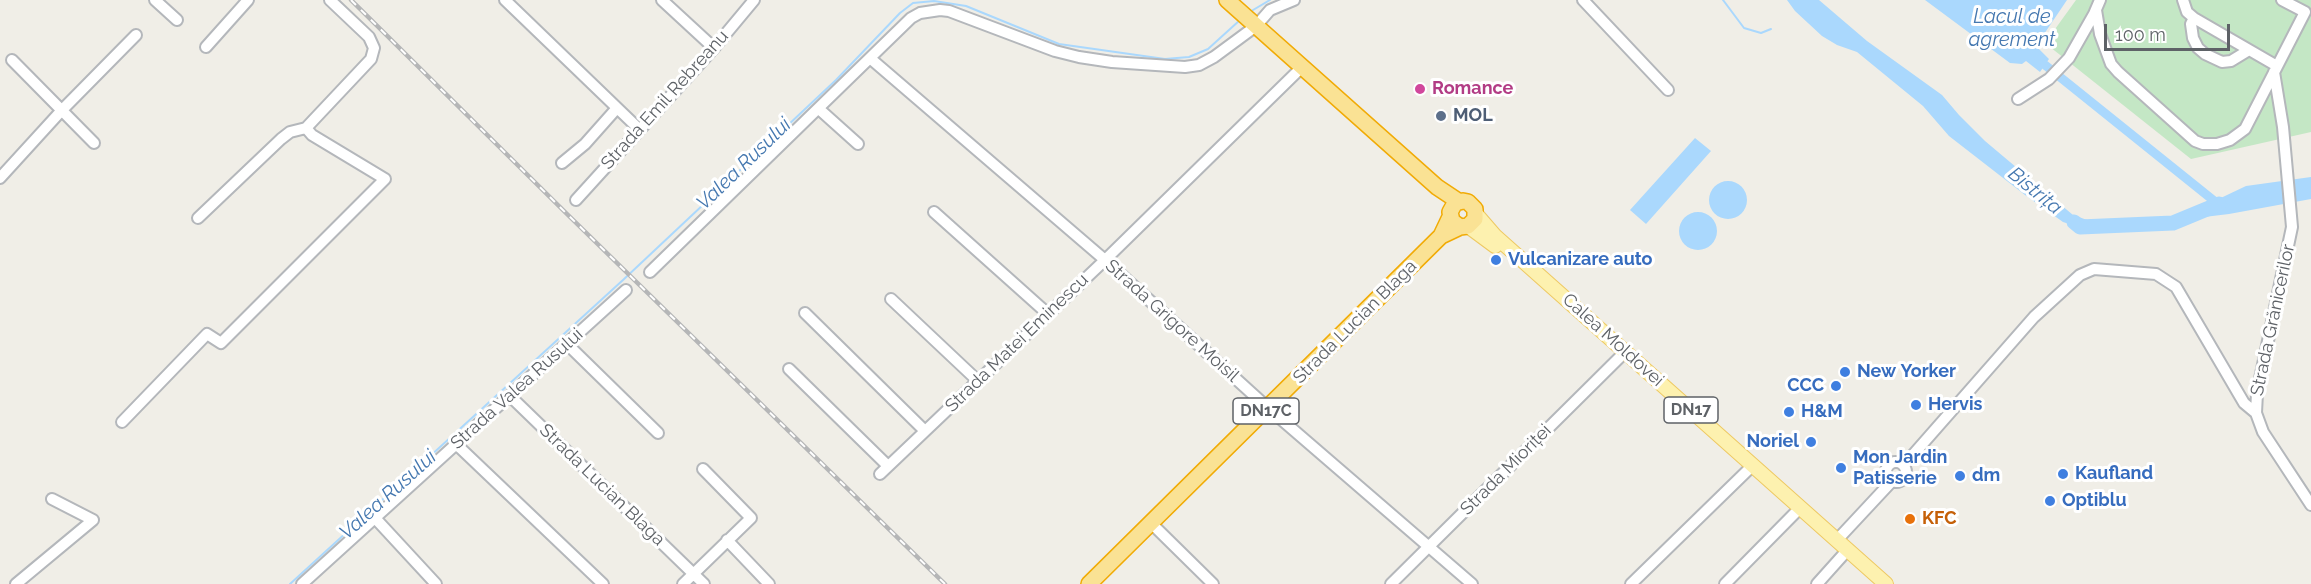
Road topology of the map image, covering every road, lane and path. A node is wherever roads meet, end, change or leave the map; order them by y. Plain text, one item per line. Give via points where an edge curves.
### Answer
1 (155, 0) edge
2 (248, 0) edge
3 (330, 0) edge
4 (506, 0) edge
5 (662, 0) edge
6 (754, 0) edge
7 (1294, 0) edge
8 (1583, 0) edge
9 (2183, 0) edge
10 (2282, 0) edge
11 (2098, 5) edge
12 (1241, 11) edge
13 (2194, 18) junction
14 (177, 20) dead end
15 (136, 35) dead end
16 (206, 47) dead end
17 (714, 48) junction
18 (2249, 50) junction
19 (871, 58) junction
20 (12, 60) dead end
21 (1301, 68) junction
22 (2276, 69) junction
23 (1668, 90) dead end
24 (2018, 99) dead end
25 (617, 108) junction
26 (819, 108) junction
27 (62, 110) junction
28 (306, 128) junction
29 (639, 129) junction
30 (94, 143) dead end
31 (858, 144) dead end
32 (562, 163) dead end
33 (0, 178) edge
34 (576, 200) dead end
35 (934, 212) dead end
36 (1460, 216) junction
37 (198, 218) dead end
38 (1105, 260) junction
39 (650, 272) dead end
40 (626, 290) dead end
41 (891, 299) dead end
42 (805, 313) dead end
43 (1048, 314) junction
44 (567, 344) junction
45 (1620, 357) junction
46 (789, 369) dead end
47 (978, 381) junction
48 (510, 396) junction
49 (1268, 408) junction
50 (2256, 413) junction
51 (122, 422) dead end
52 (925, 430) junction
53 (658, 434) dead end
54 (456, 444) junction
55 (703, 469) dead end
56 (1748, 470) junction
57 (52, 499) dead end
58 (2311, 505) edge
59 (1796, 513) junction
60 (375, 518) junction
61 (1151, 523) junction
62 (727, 540) junction
63 (1838, 540) junction
64 (1428, 547) junction
65 (1843, 555) junction
66 (694, 574) junction
67 (15, 584) edge
68 (302, 584) edge
69 (436, 584) edge
70 (603, 584) edge
71 (683, 584) edge
72 (704, 584) edge
73 (769, 584) edge
74 (1089, 584) edge
75 (1213, 584) edge
76 (1391, 584) edge
77 (1472, 584) edge
78 (1632, 584) edge
79 (1725, 584) edge
80 (1816, 584) edge
81 (1875, 584) edge
82 (1886, 584) edge

1 - 14 street
2 - 16 street
3 - 28 street via 369,37 374,53
4 - 25 street
5 - 17 street
6 - 17 street, Strada Emil Rebreanu
7 - 12 street via 1270,10
8 - 23 street
9 - 13 street
10 - 22 street via 2305,12
11 - 22 street via 2100,34 2111,64 2203,144 2230,140 2245,129
11 - 24 street via 2069,58 2049,79
12 - 19 street via 1228,48 1199,65 1168,67 1112,62 1055,51 940,10 911,18
12 - 21 highway, Calea Moldovei / DN17
13 - 18 street
13 - 18 street via 2193,38 2205,54 2222,62 2240,58
15 - 27 street
17 - 29 street, Strada Emil Rebreanu
18 - 22 street
19 - 26 street
19 - 38 street, Strada Grigore Moisil
20 - 27 street
21 - 36 highway, Calea Moldovei / DN17 via 1437,187
21 - 38 street, Strada Matei Eminescu
22 - 50 street, Strada Grănicerilor via 2292,226
25 - 29 street
25 - 32 street
26 - 31 street
26 - 39 street
27 - 30 street
27 - 33 street
28 - 37 street via 281,139
28 - 51 street via 385,179 221,343 207,334
29 - 34 street, Strada Emil Rebreanu
35 - 43 street
36 - 45 main road, Calea Moldovei / DN17
36 - 49 highway, Strada Lucian Blaga / DN17C
36 - 63 main road, Calea Moldovei / DN17 via 1495,236
38 - 43 street, Strada Matei Eminescu
38 - 49 street, Strada Grigore Moisil
40 - 44 street, Strada Valea Rusului
41 - 47 street
42 - 52 street
43 - 47 street, Strada Matei Eminescu
44 - 48 street, Strada Valea Rusului
44 - 53 street
45 - 56 main road, Calea Moldovei / DN17
45 - 64 street, Strada Mioriței
46 - 52 street, Strada Matei Eminescu via 884,470
47 - 52 street, Strada Matei Eminescu
48 - 54 street, Strada Valea Rusului
48 - 66 street, Strada Lucian Blaga
49 - 61 highway, Strada Lucian Blaga / DN17C
49 - 64 street, Strada Grigore Moisil
50 - 58 street, Strada Grănicerilor via 2263,432
50 - 63 street via 2244,403 2176,287 2156,274 2094,269 2079,275 2034,317 1904,465 1895,461 1889,465 1886,474 1892,481
54 - 60 street, Strada Valea Rusului
54 - 70 street
55 - 62 street via 751,518
56 - 59 main road, Calea Moldovei / DN17
56 - 78 street
57 - 67 street via 93,520
59 - 65 main road, Calea Moldovei / DN17
59 - 79 street
60 - 68 street, Strada Valea Rusului
60 - 69 street
61 - 74 highway, Strada Lucian Blaga / DN17C
61 - 75 street
62 - 66 street
62 - 73 street
63 - 82 main road, Calea Moldovei / DN17
64 - 76 street, Strada Mioriței
64 - 77 street, Strada Grigore Moisil
65 - 80 street
65 - 81 main road, Calea Moldovei / DN17
66 - 71 street
66 - 72 street, Strada Lucian Blaga

